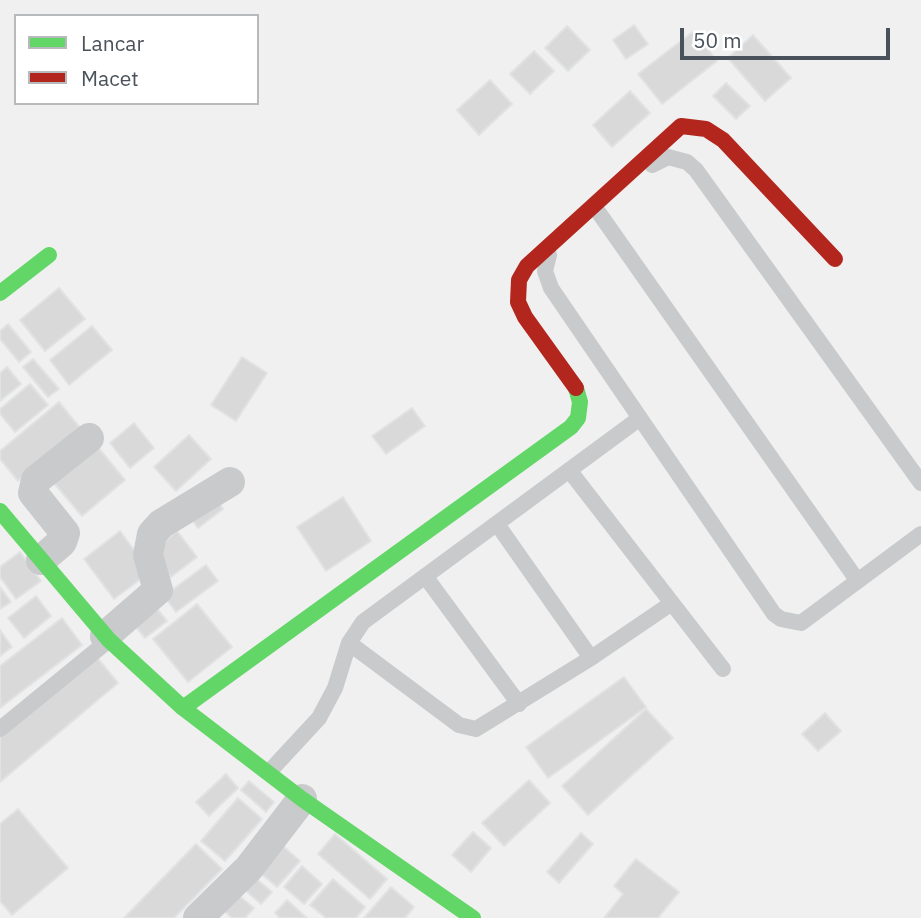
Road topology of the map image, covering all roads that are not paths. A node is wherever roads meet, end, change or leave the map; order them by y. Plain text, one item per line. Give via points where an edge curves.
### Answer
1 (599, 212) junction
2 (50, 255) dead end
3 (835, 259) dead end
4 (0, 293) edge
5 (640, 418) junction
6 (89, 438) dead end
7 (569, 470) junction
8 (230, 482) dead end
9 (921, 483) edge
10 (0, 511) edge
11 (497, 524) junction
12 (921, 534) edge
13 (41, 561) junction
14 (425, 576) junction
15 (858, 580) junction
16 (672, 603) junction
17 (107, 638) junction
18 (349, 643) junction
19 (591, 658) junction
20 (723, 668) dead end
21 (519, 704) junction
22 (183, 708) junction
23 (0, 729) edge
24 (269, 772) junction
25 (302, 799) junction
26 (198, 918) edge
27 (473, 918) edge

1 - 5 lane via 550,253 545,271 551,288
1 - 9 lane via 660,159 679,159 696,170
1 - 15 lane
2 - 4 street
3 - 22 street via 723,140 692,125 669,134 527,266 519,280 518,302 525,317 576,387 580,402 578,418 571,427
5 - 7 lane
5 - 15 lane via 774,614 801,624
6 - 13 street via 36,480 33,493 65,533 62,542
7 - 11 lane
7 - 16 lane
8 - 17 street via 152,534 148,555 158,590
10 - 13 street
11 - 14 lane
11 - 19 lane
12 - 15 lane
13 - 17 street
14 - 18 lane via 363,622
14 - 21 lane
16 - 19 lane
16 - 20 lane
17 - 22 street
17 - 23 lane
18 - 21 lane via 468,729 482,728
18 - 24 lane via 335,688 319,718
19 - 21 lane
22 - 24 street
24 - 25 street
25 - 26 street via 249,867
25 - 27 street

